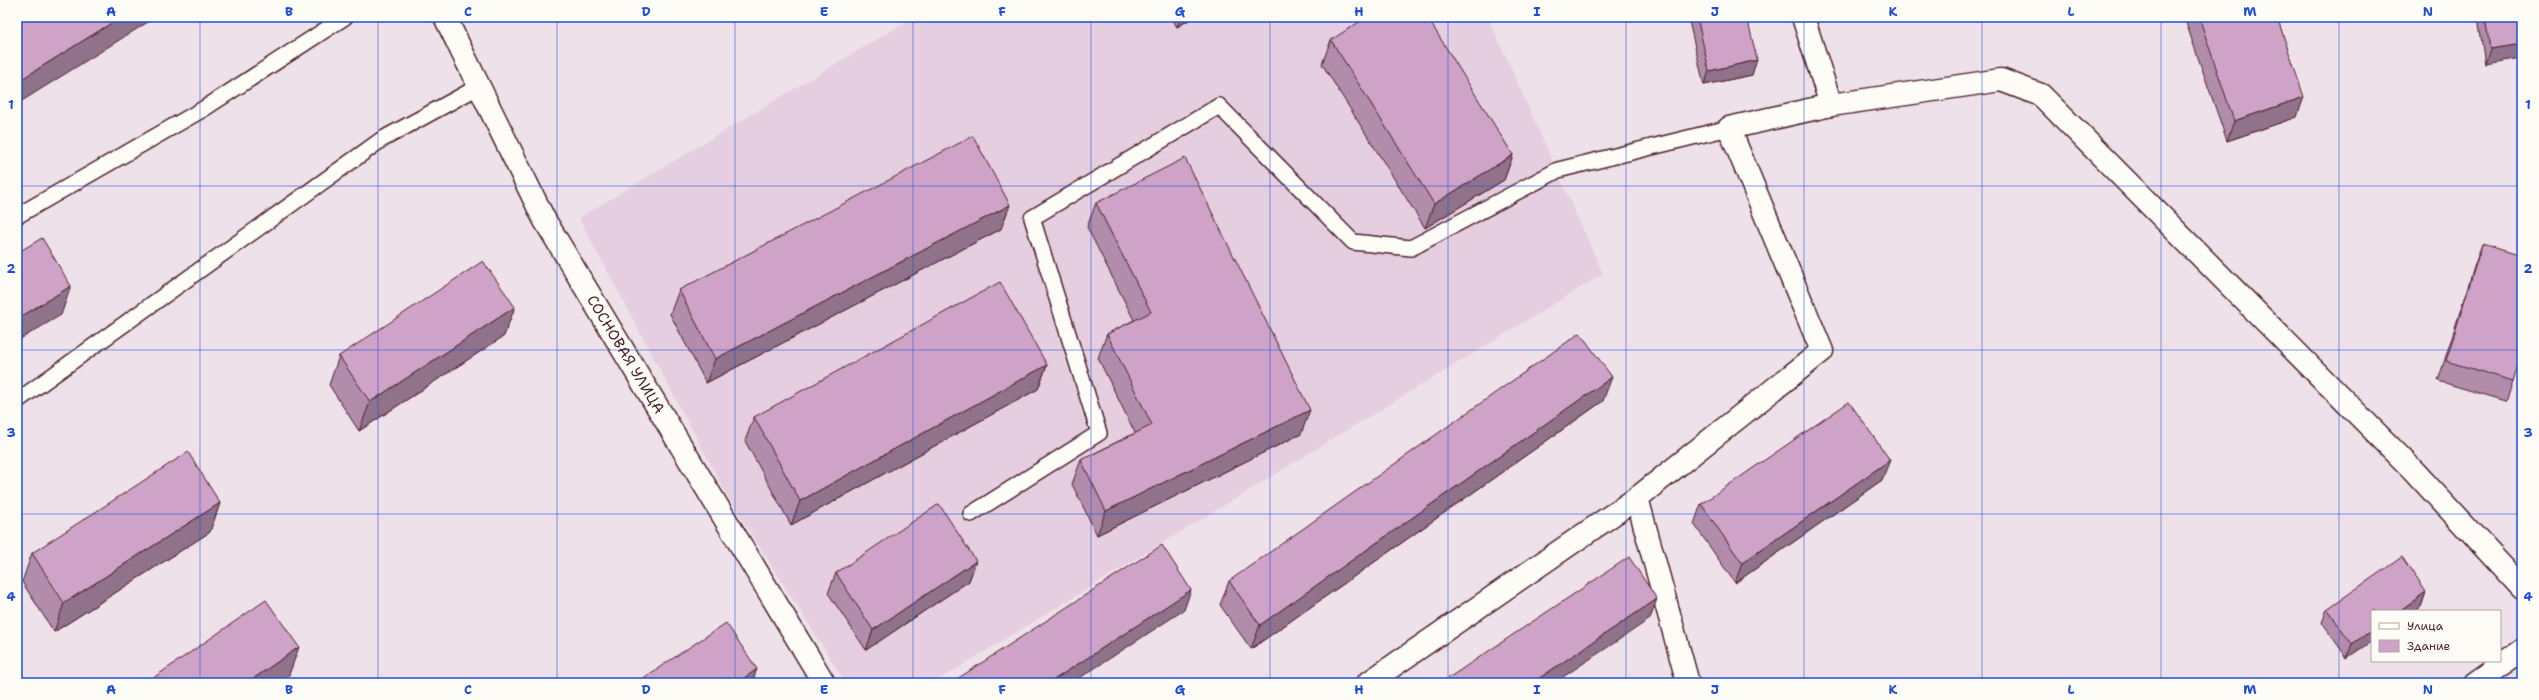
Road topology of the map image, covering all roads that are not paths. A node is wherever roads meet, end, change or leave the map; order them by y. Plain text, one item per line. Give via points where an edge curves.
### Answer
1 (345, 17) edge
2 (445, 17) edge
3 (1803, 17) edge
4 (478, 87) junction
5 (1831, 105) junction
6 (1729, 128) junction
7 (17, 216) edge
8 (17, 401) edge
9 (1637, 498) junction
10 (971, 514) dead end
11 (2522, 588) edge
12 (2522, 650) edge
13 (1683, 681) edge
14 (824, 683) edge
15 (1368, 683) edge
16 (2475, 683) edge

1 - 7 lane via 205,108
2 - 4 street, СОСНОВАЯ УЛИЦА
3 - 5 street
4 - 8 lane via 381,140
4 - 14 street, СОСНОВАЯ УЛИЦА via 544,219
5 - 6 street
5 - 11 street via 2001,80 2041,95 2413,470
6 - 9 street via 1822,351
6 - 10 lane via 1558,170 1411,248 1353,242 1219,106 1032,218 1099,433
9 - 13 street
9 - 15 street
12 - 16 street

